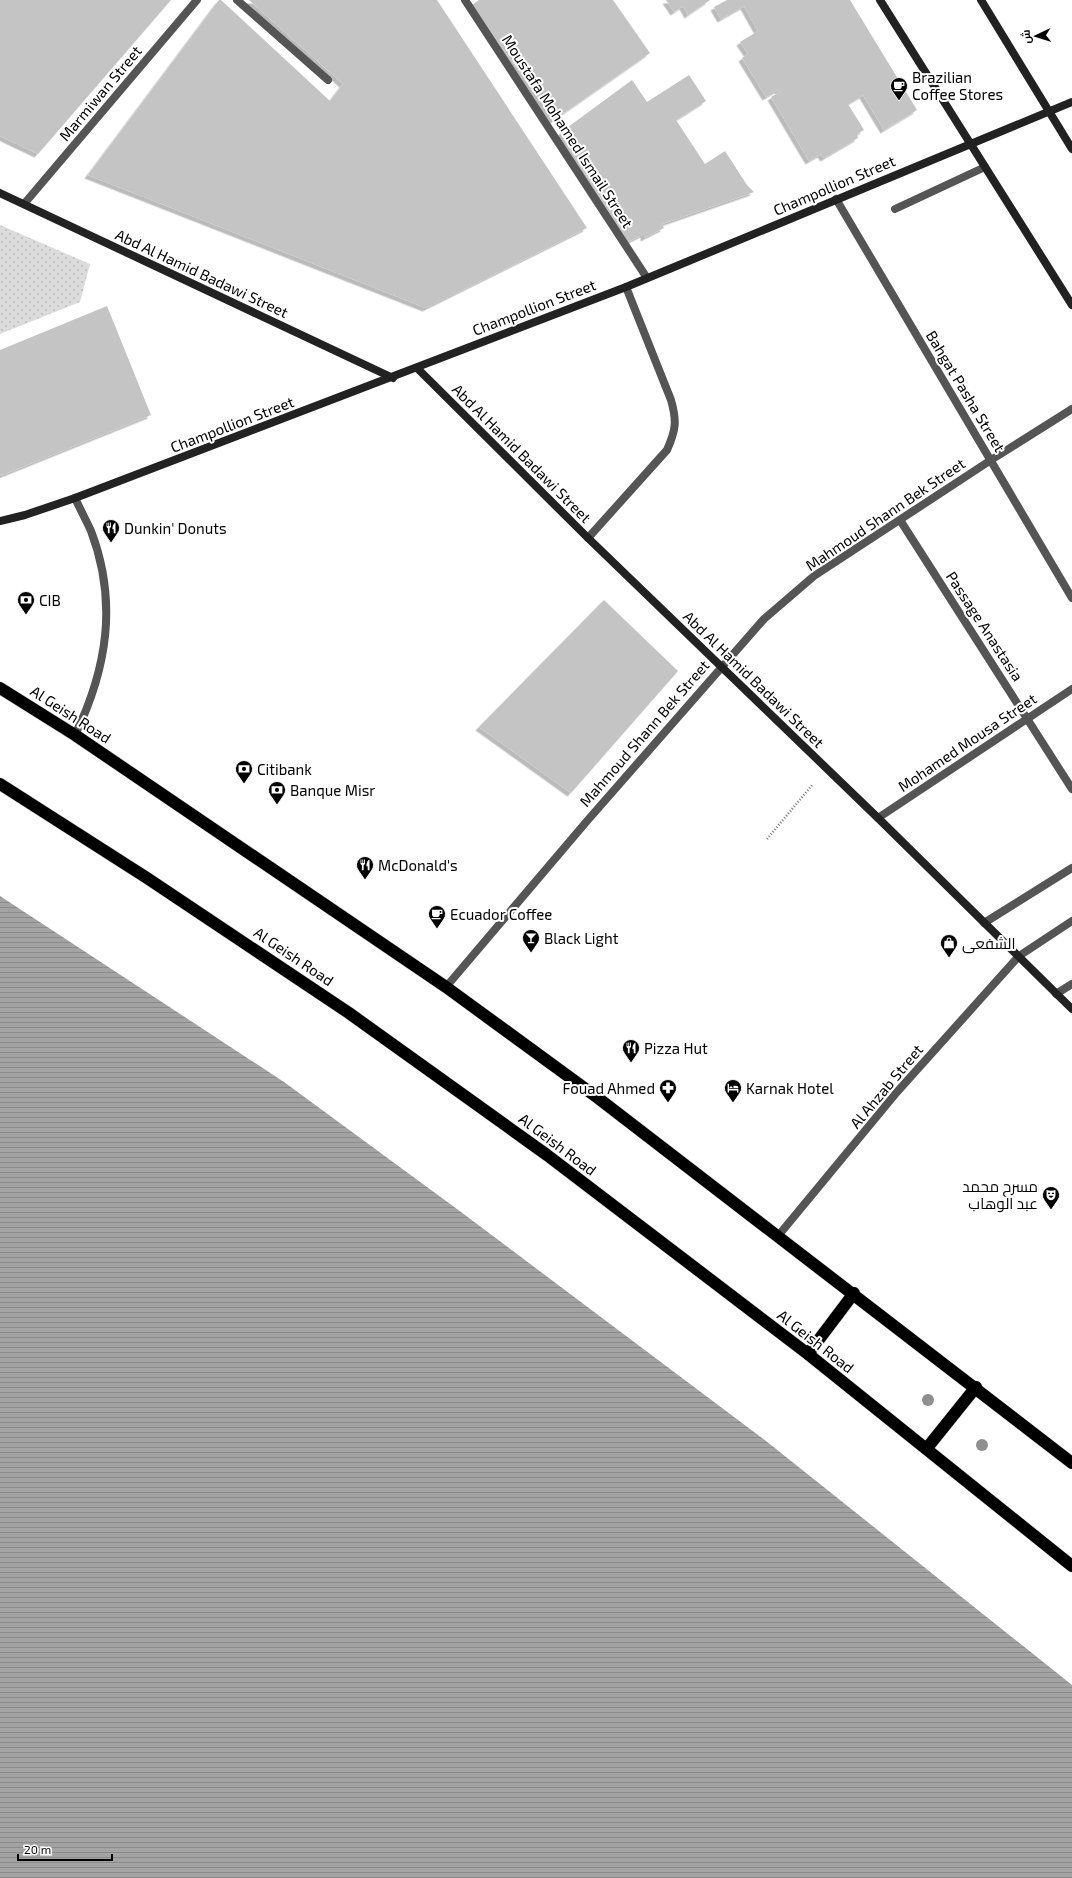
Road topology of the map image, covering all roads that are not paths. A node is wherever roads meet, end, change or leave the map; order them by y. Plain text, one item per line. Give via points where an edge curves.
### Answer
1 (197, 0) edge
2 (237, 0) edge
3 (465, 0) edge
4 (880, 0) edge
5 (980, 0) edge
6 (328, 80) dead end
7 (1072, 102) edge
8 (1049, 111) junction
9 (970, 144) junction
10 (1072, 149) edge
11 (985, 167) junction
12 (0, 193) edge
13 (836, 199) junction
14 (24, 204) junction
15 (895, 209) dead end
16 (647, 278) junction
17 (626, 287) junction
18 (1072, 305) edge
19 (416, 368) junction
20 (393, 378) junction
21 (1072, 409) edge
22 (991, 460) junction
23 (75, 498) junction
24 (900, 520) junction
25 (0, 521) edge
26 (588, 538) junction
27 (1072, 598) edge
28 (721, 667) junction
29 (0, 688) edge
30 (1072, 688) edge
31 (1028, 718) junction
32 (75, 735) junction
33 (0, 784) edge
34 (1072, 789) edge
35 (878, 818) junction
36 (1072, 868) edge
37 (1072, 921) edge
38 (984, 923) junction
39 (1019, 956) junction
40 (1072, 984) edge
41 (446, 987) junction
42 (1056, 994) junction
43 (1072, 1009) edge
44 (778, 1236) junction
45 (854, 1294) junction
46 (808, 1354) junction
47 (976, 1387) junction
48 (927, 1448) junction
49 (1072, 1463) edge
50 (1072, 1566) edge

1 - 14 street, Marmiwan Street
2 - 6 street
3 - 16 street, Moustafa Mohamed Ismail Street
4 - 9 main road
5 - 8 main road
7 - 8 main road, Champollion Street
8 - 9 main road, Champollion Street
8 - 10 main road
9 - 11 main road
9 - 13 main road, Champollion Street
11 - 15 street
11 - 18 main road
12 - 14 main road, Abd Al Hamid Badawi Street
13 - 16 main road, Champollion Street
13 - 22 street, Bahgat Pasha Street
14 - 20 main road, Abd Al Hamid Badawi Street
16 - 17 main road, Champollion Street
17 - 19 main road, Champollion Street
17 - 26 street via 671,400 676,417 674,435 667,450
19 - 20 main road, Champollion Street
19 - 26 main road, Abd Al Hamid Badawi Street
20 - 23 main road, Champollion Street
21 - 22 street, Mahmoud Shann Bek Street
22 - 24 street, Mahmoud Shann Bek Street
22 - 27 street, Bahgat Pasha Street
23 - 25 main road, Champollion Street
23 - 32 street via 91,531 101,566 106,602 106,639 88,709
24 - 28 street, Mahmoud Shann Bek Street via 814,576 764,619
24 - 31 street, Passage Anastasia
26 - 28 main road, Abd Al Hamid Badawi Street
28 - 35 main road, Abd Al Hamid Badawi Street
28 - 41 street, Mahmoud Shann Bek Street
29 - 32 highway, Al Geish Road
30 - 31 street, Mohamed Mousa Street
31 - 34 street, Passage Anastasia
31 - 35 street, Mohamed Mousa Street
32 - 41 highway, Al Geish Road
33 - 46 highway, Al Geish Road via 147,878 349,1013 547,1155
35 - 38 main road, Abd Al Hamid Badawi Street
36 - 38 street
37 - 39 street, Al Ahzab Street
38 - 39 main road, Abd Al Hamid Badawi Street
39 - 42 main road, Abd Al Hamid Badawi Street
39 - 44 street, Al Ahzab Street via 897,1092
40 - 42 street
41 - 44 highway, Al Geish Road via 598,1098
42 - 43 main road, Abd Al Hamid Badawi Street
44 - 45 highway, Al Geish Road
45 - 46 highway
45 - 47 highway, Al Geish Road
46 - 48 highway, Al Geish Road
47 - 48 highway
47 - 49 highway, Al Geish Road
48 - 50 highway, Al Geish Road

